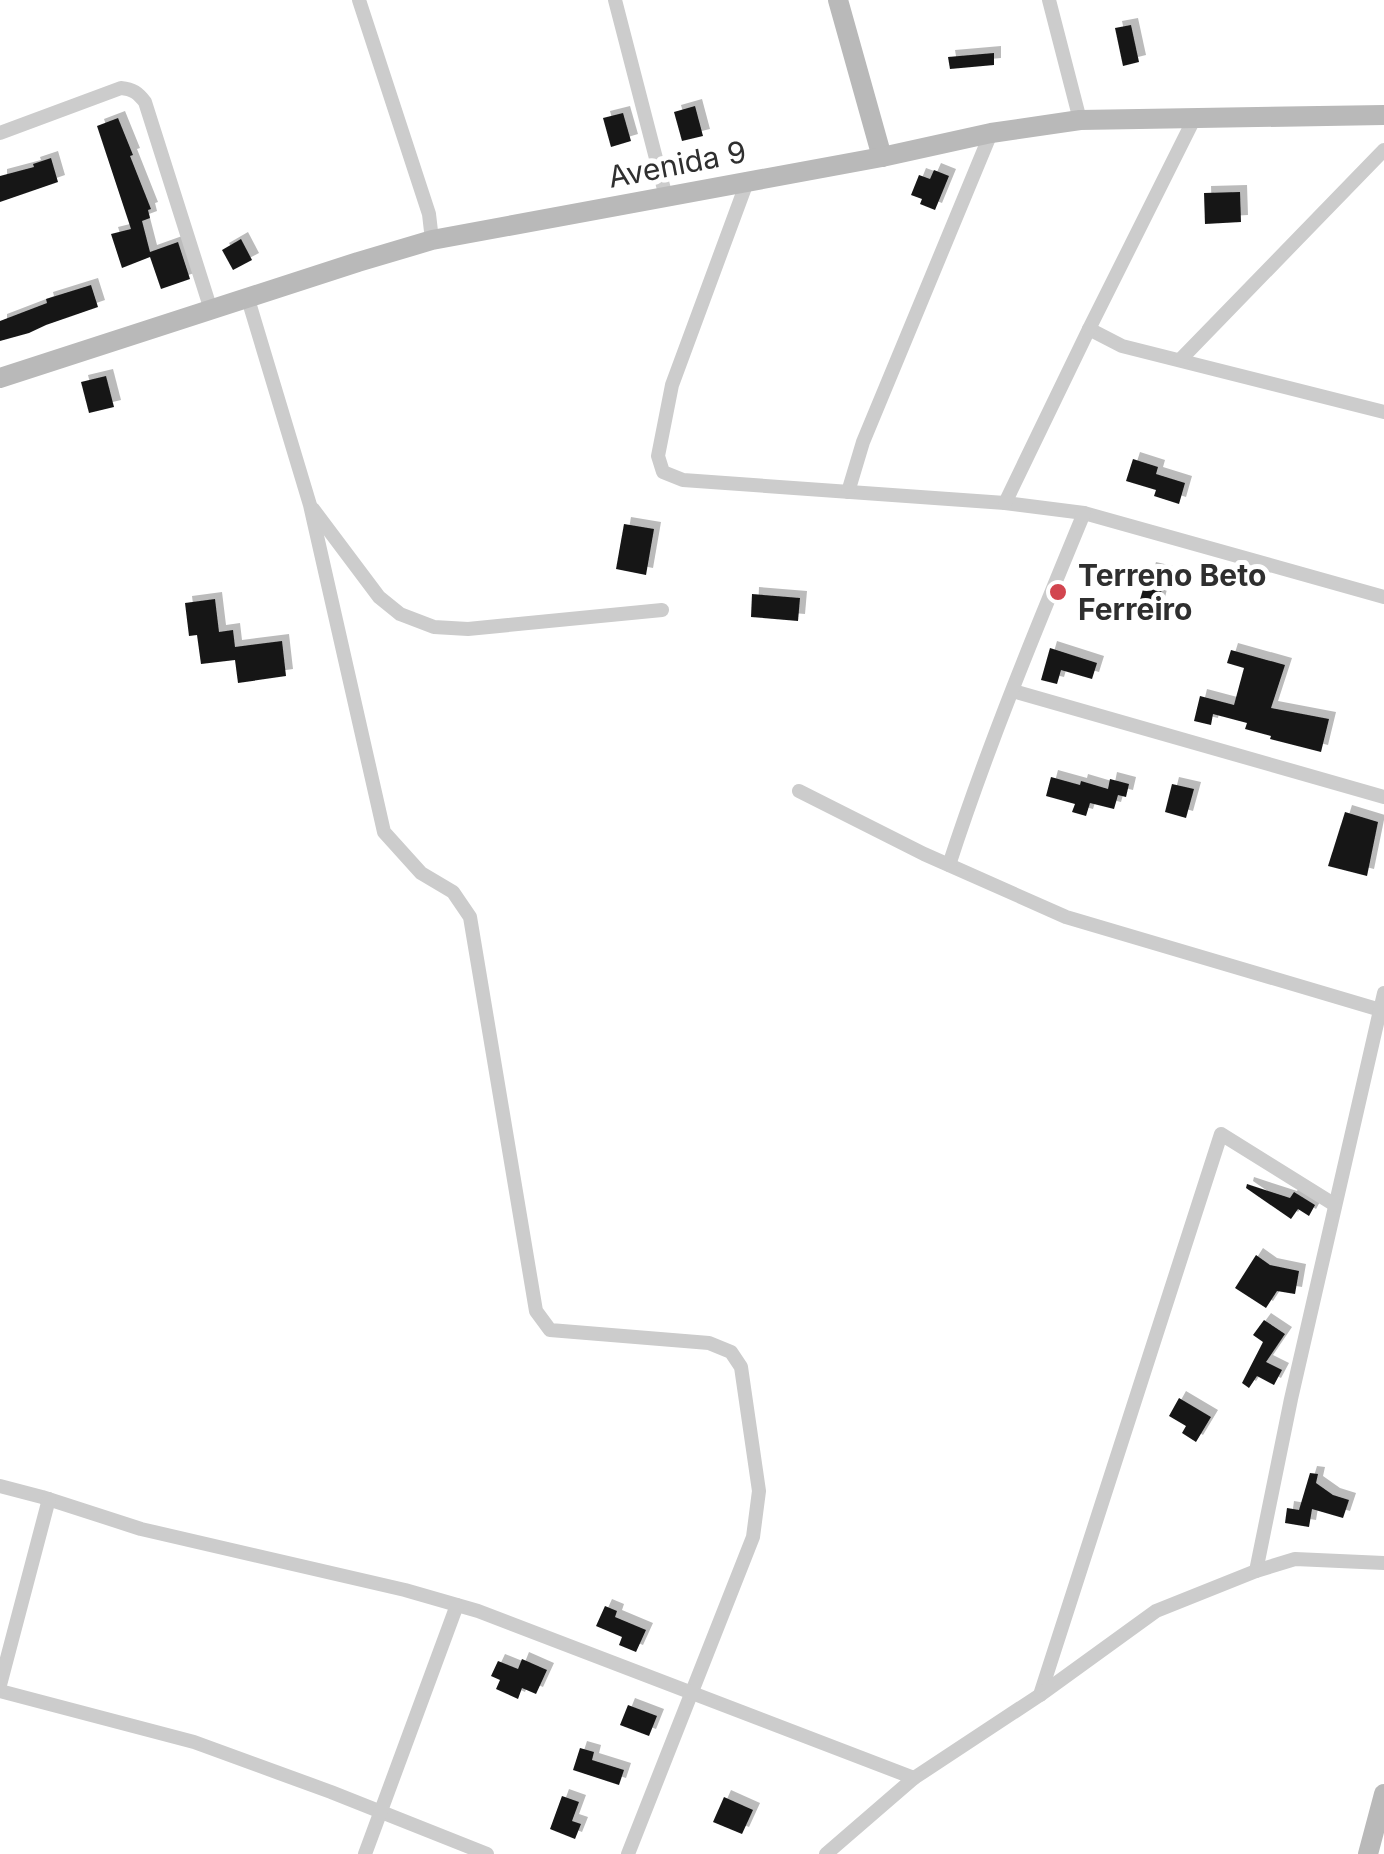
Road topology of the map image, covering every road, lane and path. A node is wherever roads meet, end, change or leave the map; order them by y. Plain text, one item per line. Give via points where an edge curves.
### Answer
1 (359, 0) edge
2 (615, 0) edge
3 (838, 0) edge
4 (1049, 0) edge
5 (1384, 115) edge
6 (1195, 117) junction
7 (1080, 120) junction
8 (0, 133) edge
9 (991, 134) junction
10 (1384, 150) edge
11 (882, 157) junction
12 (747, 182) junction
13 (666, 197) junction
14 (432, 240) junction
15 (248, 299) junction
16 (212, 310) junction
17 (1089, 329) junction
18 (1180, 360) junction
19 (0, 378) edge
20 (1384, 412) edge
21 (848, 492) junction
22 (1005, 503) junction
23 (310, 505) junction
24 (1084, 513) junction
25 (1384, 597) edge
26 (662, 610) dead end
27 (1013, 692) junction
28 (799, 792) dead end
29 (1384, 797) edge
30 (949, 865) junction
31 (1384, 993) edge
32 (1382, 1010) edge
33 (1335, 1205) junction
34 (0, 1486) edge
35 (49, 1500) junction
36 (1384, 1563) edge
37 (1256, 1571) junction
38 (457, 1605) junction
39 (0, 1688) edge
40 (692, 1692) junction
41 (1040, 1695) junction
42 (914, 1778) junction
43 (1384, 1794) edge
44 (381, 1811) junction
45 (365, 1854) edge
46 (487, 1854) edge
47 (628, 1854) edge
48 (826, 1854) edge
49 (1368, 1854) edge

1 - 14 street
2 - 13 street
3 - 11 main road
4 - 7 street
5 - 6 main road, Avenida 9
6 - 7 main road, Avenida 9
6 - 17 street
7 - 9 main road, Avenida 9
8 - 16 street via 121,88 139,94
9 - 11 main road, Avenida 9
9 - 21 street
10 - 18 street
11 - 12 main road, Avenida 9
12 - 13 main road, Avenida 9
12 - 21 street via 672,385 658,456 664,472 683,480
13 - 14 main road, Avenida 9
14 - 15 main road, Avenida 9
15 - 16 main road, Avenida 9
15 - 23 street
16 - 19 main road, Avenida 9
17 - 18 street via 1122,346
17 - 22 street
18 - 20 street
21 - 22 street
22 - 24 street
23 - 26 street via 378,597 434,627
23 - 40 street via 384,832 421,873 452,892 470,917 536,1311 550,1330 710,1342 741,1366 760,1491 753,1537
24 - 25 street
24 - 27 street
27 - 29 street
27 - 30 street
28 - 30 street
30 - 32 street via 1066,917
31 - 32 street
32 - 33 street
33 - 37 street
33 - 41 street via 1222,1134
34 - 35 street
35 - 38 street
35 - 39 street
36 - 37 street via 1295,1559
37 - 41 street via 1156,1611
38 - 40 street
38 - 44 street
39 - 44 street via 194,1742
40 - 42 street
40 - 47 street
41 - 42 street
42 - 48 street
43 - 49 main road
44 - 45 street
44 - 46 street

